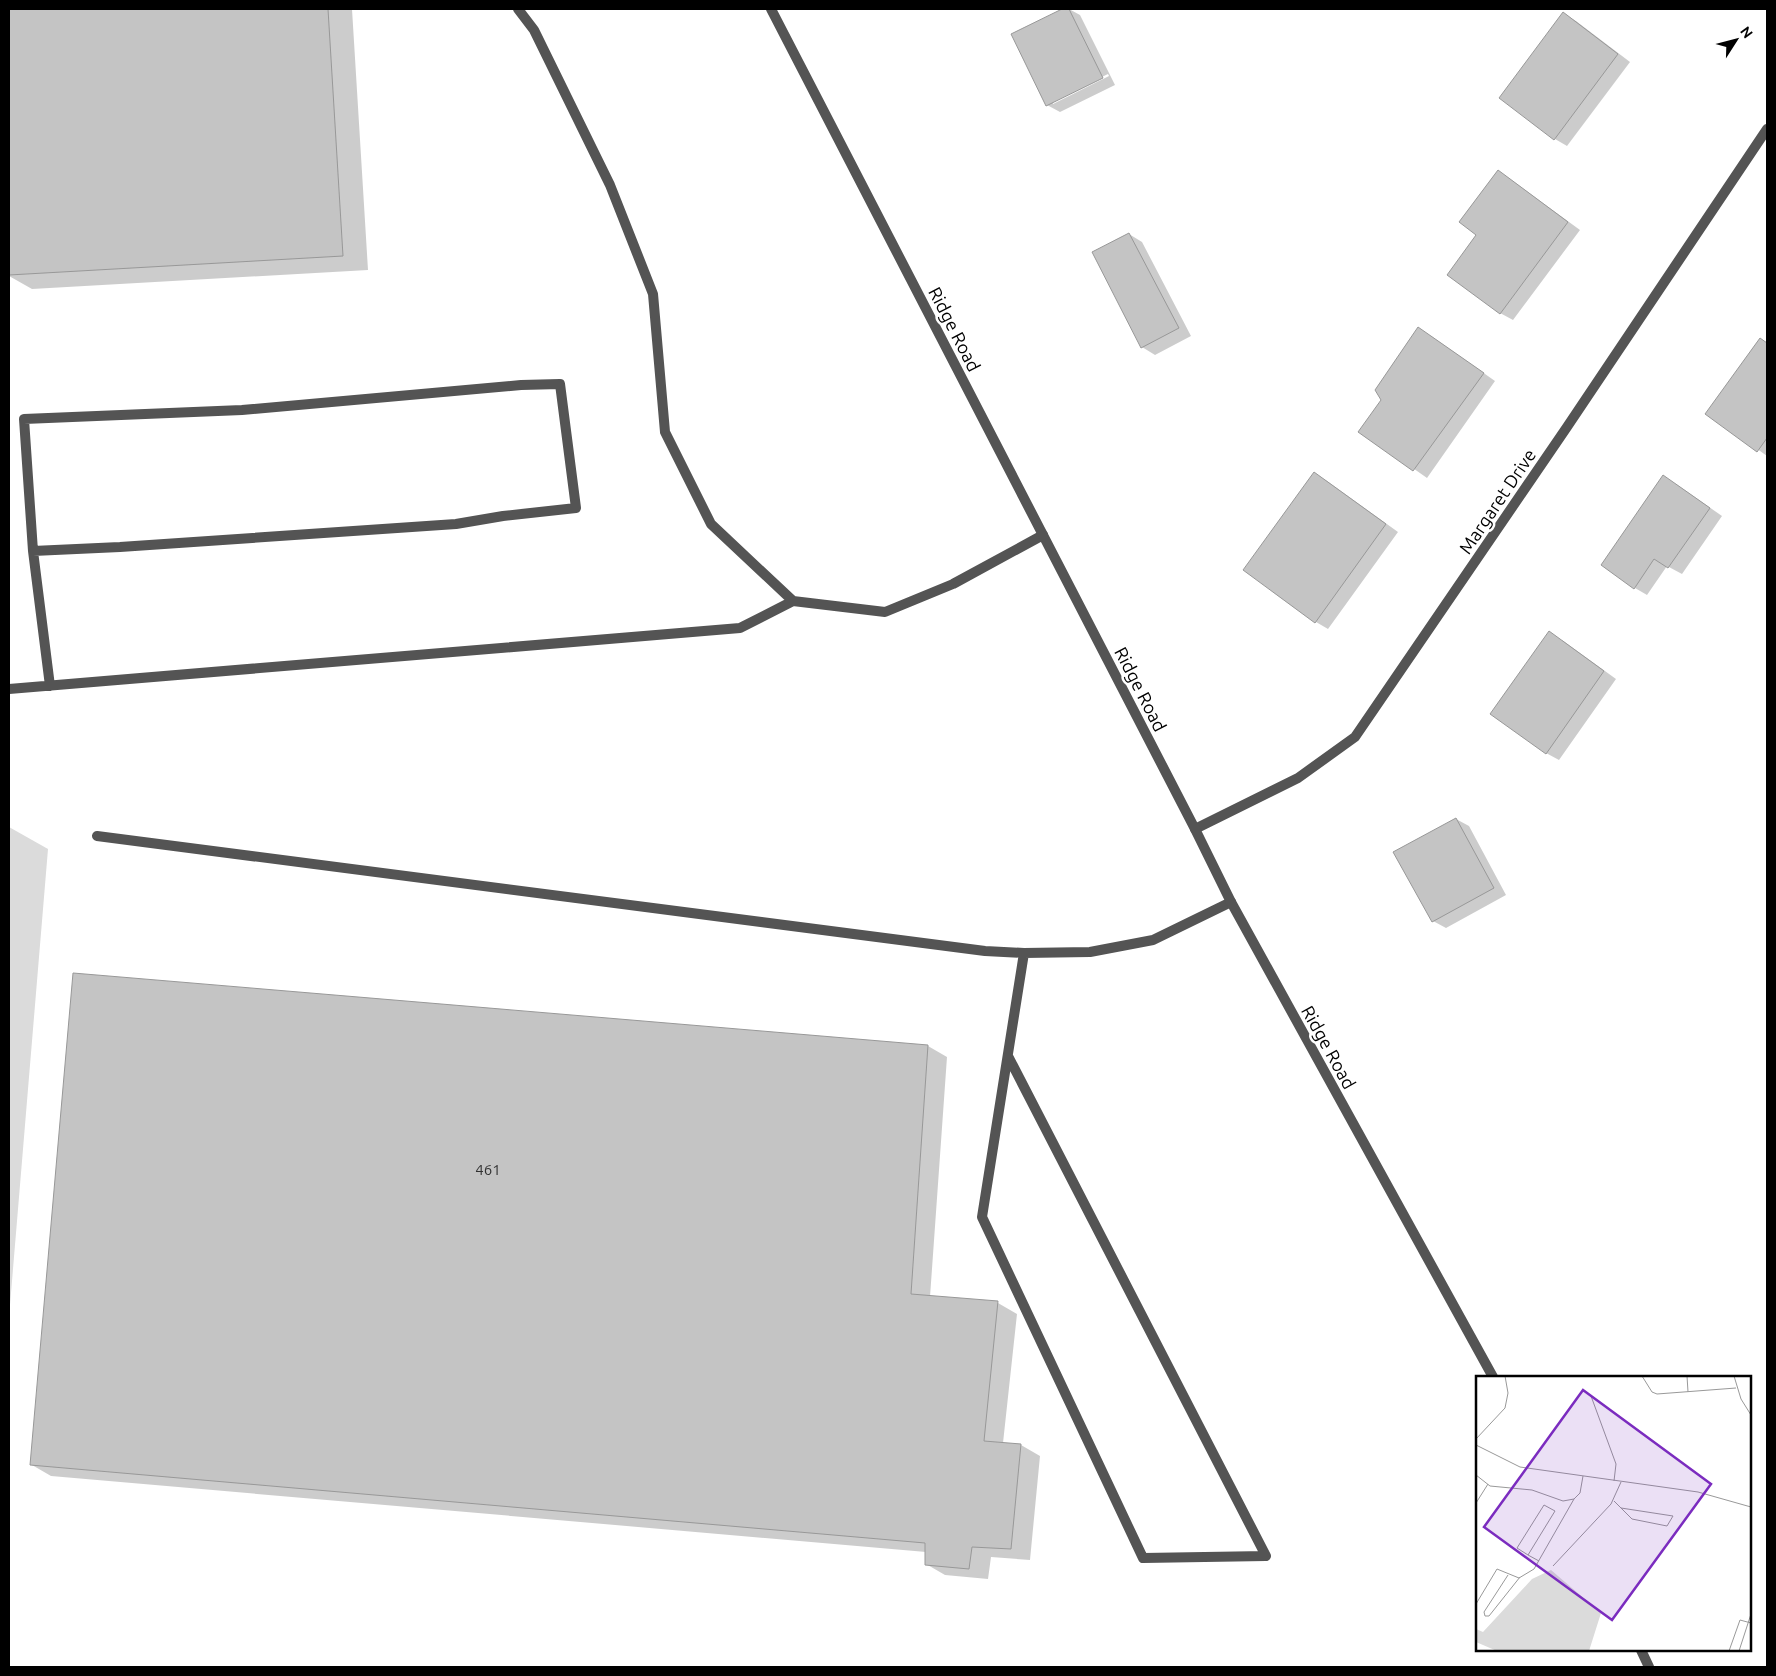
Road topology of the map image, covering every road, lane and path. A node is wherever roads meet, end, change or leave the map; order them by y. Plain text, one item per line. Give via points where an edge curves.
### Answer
1 (518, 9) edge
2 (771, 9) edge
3 (1767, 129) edge
4 (1043, 535) junction
5 (33, 551) junction
6 (793, 601) junction
7 (50, 686) junction
8 (9, 689) edge
9 (1195, 829) junction
10 (97, 836) dead end
11 (1231, 902) junction
12 (1024, 953) junction
13 (1008, 1056) junction
14 (1492, 1376) edge
15 (1641, 1651) edge
16 (1649, 1667) edge

1 - 6 street via 534,30 610,185 654,294 665,432 711,524
2 - 4 street, Ridge Road
3 - 9 street, Margaret Drive via 1355,737 1298,778
4 - 6 street via 953,584 885,612
4 - 9 street, Ridge Road
5 - 5 street via 24,419 242,410 560,384 576,508 456,524
5 - 7 street
6 - 7 street via 740,628
7 - 8 street
9 - 11 street, Ridge Road
10 - 12 street via 955,948
11 - 12 street via 1153,940 1090,952
11 - 14 street, Ridge Road
12 - 13 street
13 - 13 street via 982,1217 1142,1558 1266,1556
15 - 16 street

